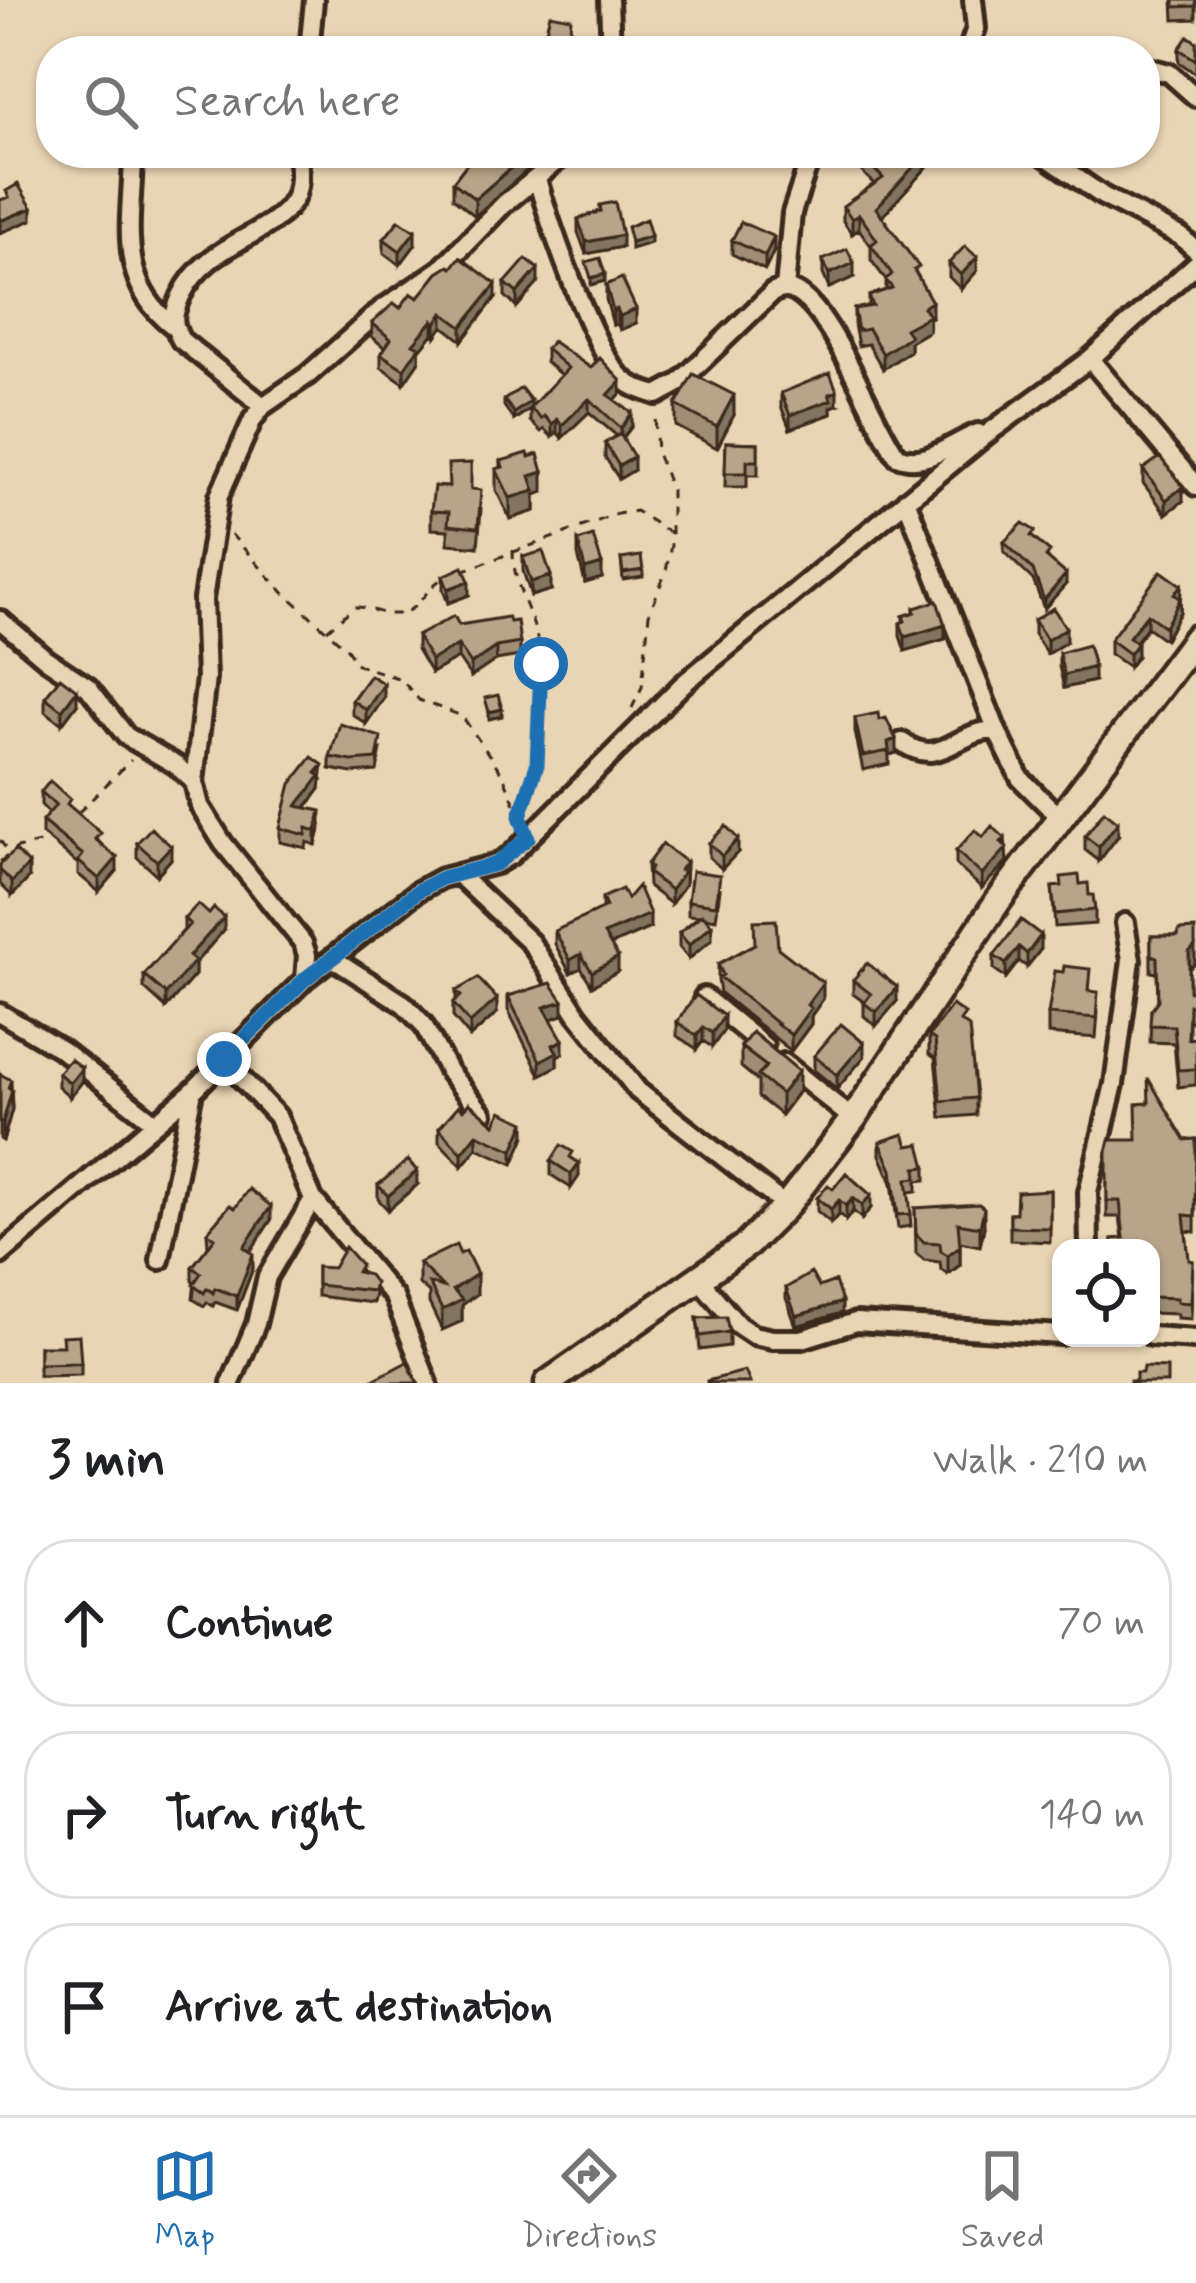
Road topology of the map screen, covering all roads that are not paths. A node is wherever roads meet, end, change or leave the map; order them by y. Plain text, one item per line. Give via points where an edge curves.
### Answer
1 (314, 0) edge
2 (609, 0) edge
3 (973, 0) edge
4 (310, 36) edge
5 (610, 36) edge
6 (973, 36) edge
7 (1160, 71) edge
8 (1196, 97) edge
9 (133, 168) edge
10 (299, 168) edge
11 (550, 168) edge
12 (807, 168) edge
13 (1063, 168) edge
14 (538, 179) junction
15 (1196, 250) edge
16 (1196, 264) edge
17 (784, 290) junction
18 (173, 326) junction
19 (1090, 358) junction
20 (262, 406) junction
21 (991, 431) junction
22 (1196, 486) edge
23 (907, 500) junction
24 (0, 620) edge
25 (1196, 638) edge
26 (997, 731) junction
27 (902, 742) dead end
28 (194, 782) junction
29 (1060, 818) junction
30 (459, 875) junction
31 (1125, 923) dead end
32 (332, 958) junction
33 (305, 979) junction
34 (704, 997) edge
35 (0, 1012) edge
36 (224, 1059) junction
37 (193, 1091) junction
38 (484, 1114) edge
39 (853, 1119) junction
40 (155, 1123) junction
41 (313, 1198) junction
42 (786, 1205) junction
43 (1089, 1239) edge
44 (0, 1255) edge
45 (160, 1260) dead end
46 (698, 1278) junction
47 (1052, 1335) edge
48 (1160, 1337) edge
49 (1196, 1339) edge
50 (231, 1383) edge
51 (428, 1383) edge
52 (548, 1383) edge

1 - 4 street
2 - 5 street
3 - 6 street
7 - 8 street
9 - 18 street via 132,264 141,294
10 - 18 street via 290,205 204,262
11 - 14 street
12 - 17 street via 792,213
13 - 15 street
14 - 17 street via 551,231 607,356 620,377 657,395
14 - 20 street via 441,268
16 - 19 street
17 - 21 street via 802,296 820,318 897,456 922,460
18 - 20 street
19 - 21 street
19 - 22 street
20 - 28 street via 214,521
21 - 23 street
23 - 26 street
23 - 30 street via 683,684 511,855
24 - 28 street via 88,687 126,736
25 - 29 street
26 - 27 street via 932,752
26 - 29 street via 1020,778
28 - 33 street via 223,843 303,943
29 - 39 street
30 - 32 street via 418,891
30 - 42 street via 531,943 638,1091
31 - 43 street via 1131,960 1088,1192
32 - 33 street
32 - 38 street via 404,1004
33 - 36 street
34 - 39 street
35 - 40 street
36 - 37 street
36 - 41 street via 277,1116
37 - 40 street
37 - 45 street
39 - 42 street
40 - 44 street
41 - 50 street via 266,1277
41 - 51 street via 394,1297
42 - 46 street
46 - 47 street via 738,1325 773,1339 856,1322
46 - 52 street
48 - 49 street

